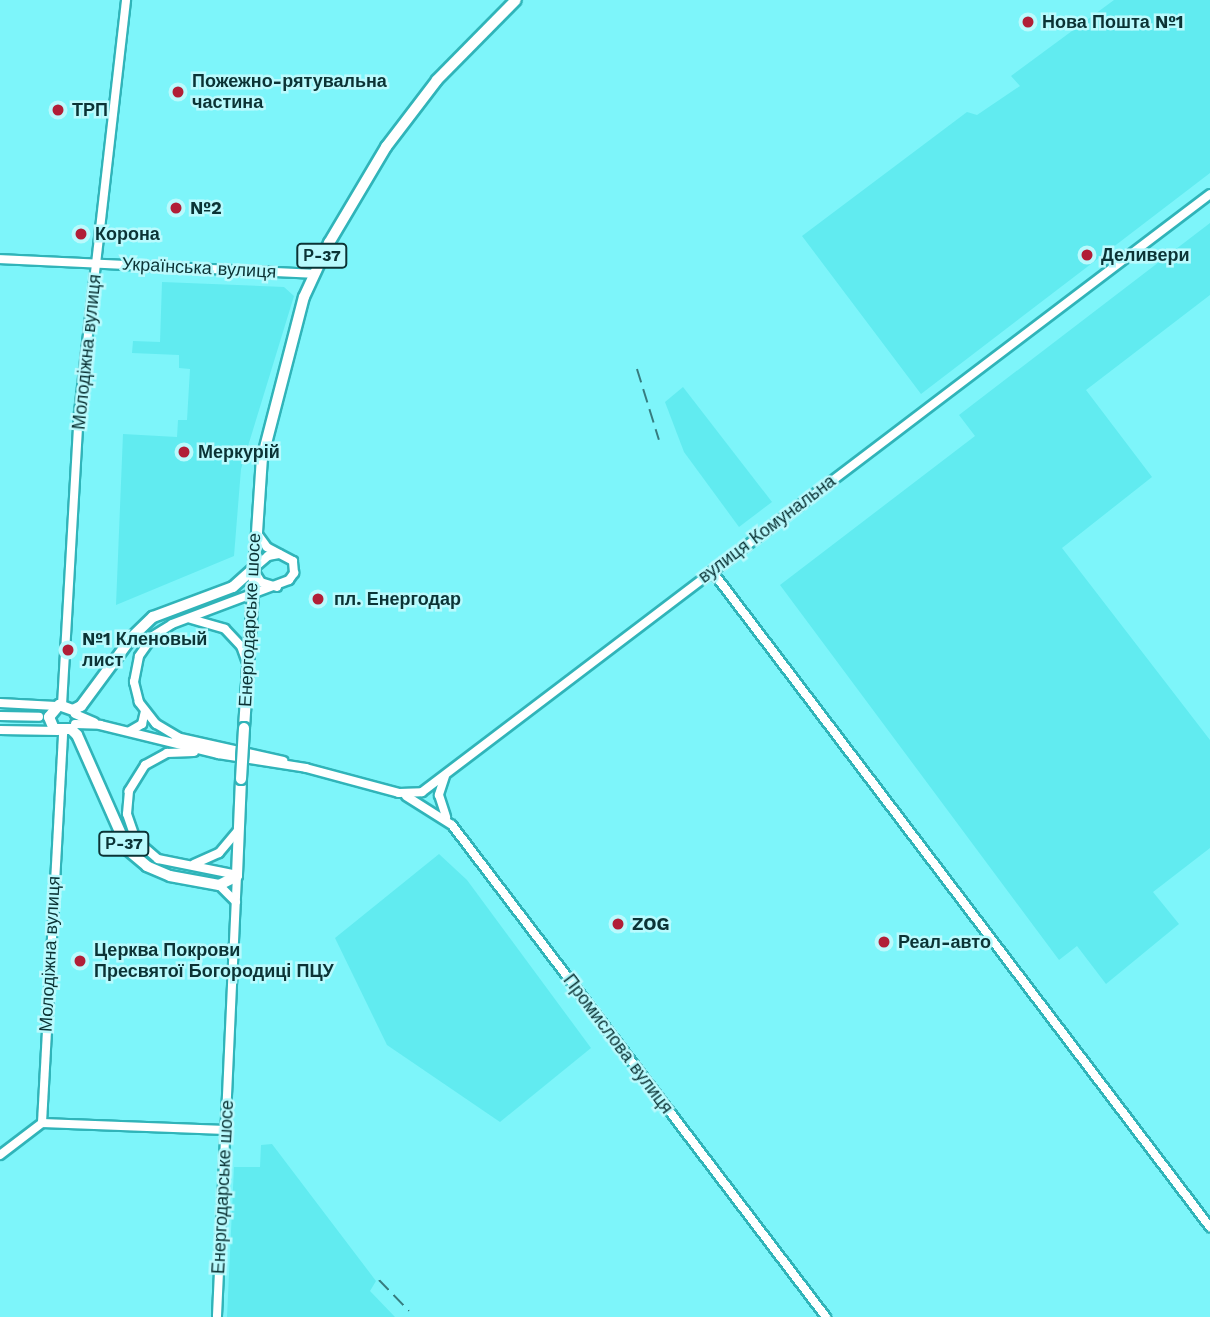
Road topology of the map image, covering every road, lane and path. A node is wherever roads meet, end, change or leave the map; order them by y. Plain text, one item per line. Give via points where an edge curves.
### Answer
1 (126, 0) edge
2 (516, 0) edge
3 (1210, 194) edge
4 (0, 259) edge
5 (96, 264) junction
6 (314, 274) junction
7 (255, 527) junction
8 (281, 554) junction
9 (253, 569) junction
10 (712, 571) junction
11 (277, 587) junction
12 (229, 588) junction
13 (251, 598) junction
14 (232, 604) junction
15 (181, 621) junction
16 (247, 664) junction
17 (0, 703) edge
18 (67, 709) junction
19 (145, 711) junction
20 (0, 716) edge
21 (39, 718) dead end
22 (100, 725) junction
23 (67, 729) junction
24 (0, 730) edge
25 (130, 731) junction
26 (178, 737) junction
27 (218, 754) junction
28 (306, 768) junction
29 (445, 775) junction
30 (393, 792) junction
31 (452, 825) junction
32 (239, 828) junction
33 (183, 866) junction
34 (212, 868) junction
35 (237, 876) junction
36 (214, 884) junction
37 (236, 903) junction
38 (42, 1123) junction
39 (226, 1130) junction
40 (0, 1155) edge
41 (1210, 1227) edge
42 (217, 1317) edge
43 (826, 1317) edge

1 - 5 street, Молодіжна вулиця
2 - 6 main road, Енергодарське шосе / Р-37 via 412,110 361,185
3 - 10 street, вулиця Комунальна
4 - 5 street, Українська вулиця
5 - 6 street, Українська вулиця
5 - 18 street, Молодіжна вулиця via 78,425
6 - 7 main road, Енергодарське шосе / Р-37 via 269,425
7 - 8 street via 263,544
7 - 9 main road, Енергодарське шосе / Р-37
8 - 9 street via 268,556
8 - 11 street via 290,558 295,570
9 - 11 street via 261,582
9 - 12 main road
9 - 13 main road, Енергодарське шосе / Р-37
10 - 29 street, вулиця Комунальна
10 - 41 street
11 - 13 street
12 - 14 street
12 - 18 main road via 149,620
13 - 14 street
13 - 16 main road, Енергодарське шосе / Р-37
14 - 15 street
15 - 16 street via 200,620 225,629 241,646
15 - 19 street via 153,636 139,656 134,682
16 - 32 main road, Енергодарське шосе / Р-37, bridge
17 - 18 street
18 - 22 street
18 - 23 street, Молодіжна вулиця
18 - 23 main road, Р-37 via 49,717
19 - 25 street via 142,723
19 - 26 street
20 - 21 street
22 - 23 street
22 - 25 street
23 - 24 street
23 - 36 main road, Р-37 via 117,833 134,857 162,874
23 - 38 street, Молодіжна вулиця
25 - 26 street
25 - 27 street
26 - 28 street
27 - 28 street
27 - 33 street via 182,751 162,755 141,770 129,791 127,814 136,840 158,859
28 - 30 street, вулиця Комунальна
29 - 30 street, вулиця Комунальна via 422,792
29 - 31 street via 440,801
30 - 31 street, Промислова вулиця via 429,808
31 - 43 street, Промислова вулиця
32 - 33 street via 219,853
32 - 35 main road, Енергодарське шосе / Р-37
33 - 34 street
34 - 35 street
34 - 36 street
35 - 36 main road
35 - 37 street, Енергодарське шосе
36 - 37 street
37 - 39 street, Енергодарське шосе
38 - 39 street
38 - 40 street
39 - 42 street, Енергодарське шосе

